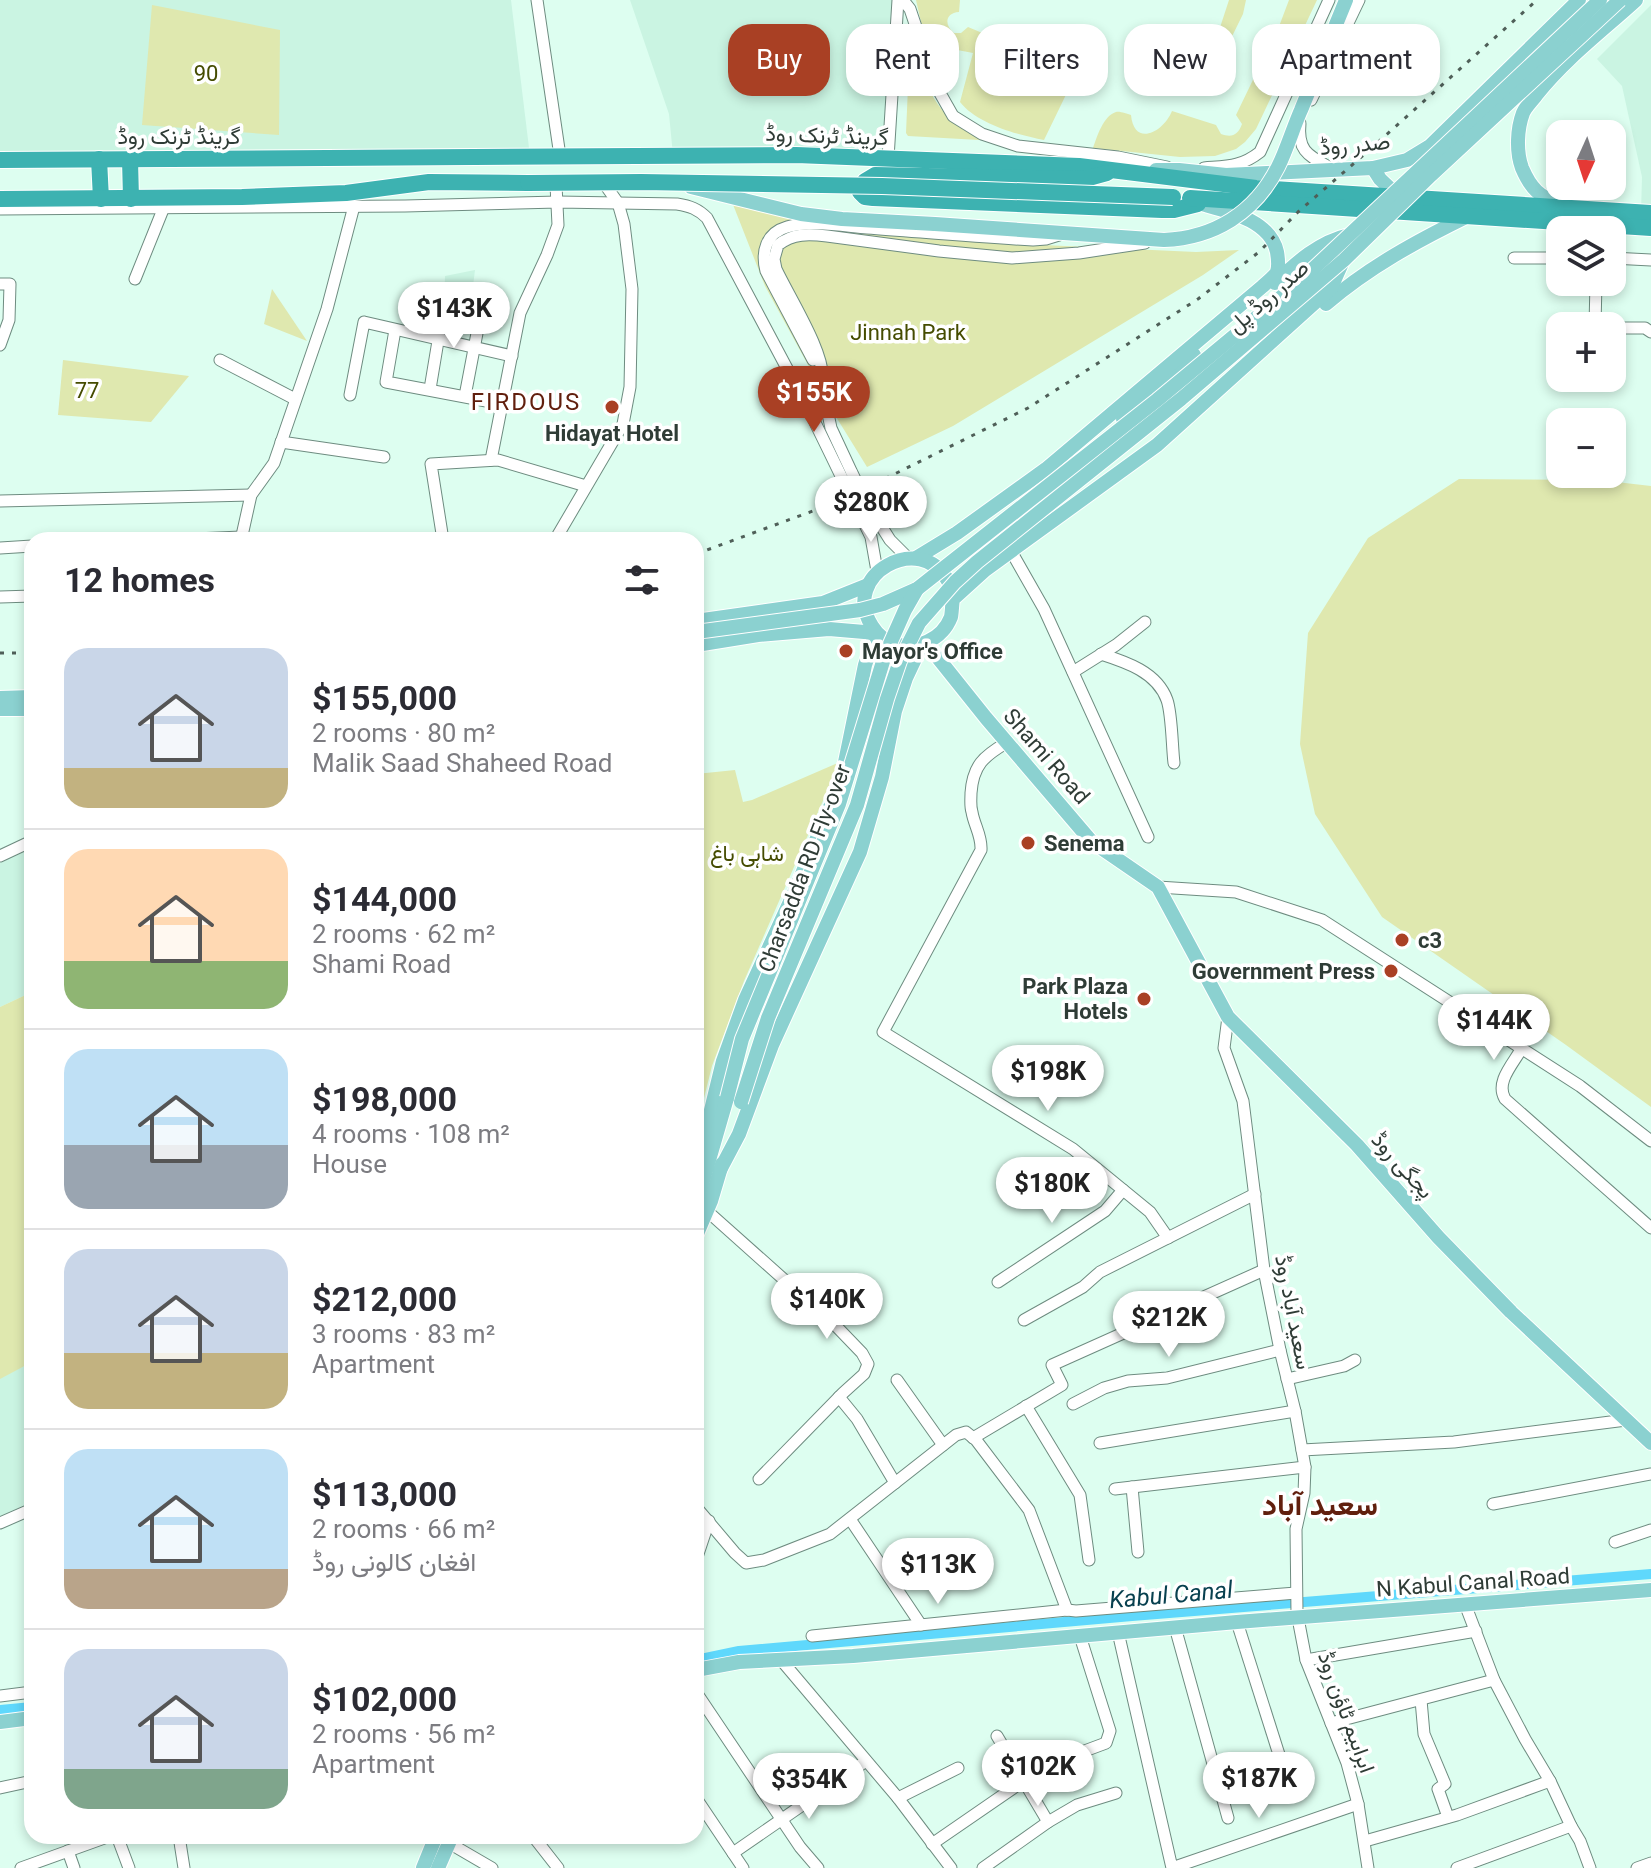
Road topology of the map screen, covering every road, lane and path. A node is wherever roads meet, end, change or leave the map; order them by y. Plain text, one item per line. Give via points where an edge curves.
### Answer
1 (537, 0) edge
2 (900, 0) edge
3 (1329, 0) edge
4 (1346, 0) edge
5 (1359, 0) edge
6 (1579, 0) edge
7 (1600, 0) edge
8 (1620, 0) edge
9 (1636, 0) edge
10 (560, 156) junction
11 (888, 158) junction
12 (0, 160) edge
13 (131, 161) junction
14 (99, 162) junction
15 (1373, 168) junction
16 (1119, 170) junction
17 (1179, 170) junction
18 (1334, 170) junction
19 (677, 183) junction
20 (556, 185) dead end
21 (606, 186) dead end
22 (1399, 197) junction
23 (0, 199) edge
24 (101, 199) junction
25 (131, 199) junction
26 (1186, 199) junction
27 (558, 202) junction
28 (618, 203) junction
29 (354, 206) junction
30 (164, 207) junction
31 (1566, 207) junction
32 (0, 209) edge
33 (1227, 211) junction
34 (1651, 213) edge
35 (1468, 216) junction
36 (1546, 223) edge
37 (1626, 228) edge
38 (1651, 228) edge
39 (1062, 234) junction
40 (1349, 235) junction
41 (1514, 258) dead end
42 (1546, 258) edge
43 (1626, 259) edge
44 (1344, 260) junction
45 (1651, 260) edge
46 (135, 279) dead end
47 (0, 284) edge
48 (444, 305) dead end
49 (482, 307) dead end
50 (1626, 328) edge
51 (395, 330) junction
52 (1651, 332) edge
53 (438, 339) junction
54 (0, 345) edge
55 (475, 347) junction
56 (512, 356) junction
57 (220, 360) dead end
58 (822, 381) junction
59 (430, 389) junction
60 (350, 395) dead end
61 (465, 396) junction
62 (295, 399) junction
63 (502, 404) junction
64 (281, 442) junction
65 (384, 457) dead end
66 (491, 460) junction
67 (1046, 469) junction
68 (847, 475) junction
69 (586, 486) junction
70 (251, 495) junction
71 (1007, 497) junction
72 (0, 501) edge
73 (860, 503) junction
74 (1066, 513) junction
75 (242, 532) edge
76 (442, 532) edge
77 (560, 532) edge
78 (1029, 539) junction
79 (24, 546) edge
80 (0, 548) edge
81 (1011, 551) junction
82 (912, 558) junction
83 (877, 571) junction
84 (868, 585) junction
85 (917, 589) junction
86 (24, 596) edge
87 (0, 597) edge
88 (953, 599) junction
89 (931, 608) joint
90 (704, 620) edge
91 (1145, 622) dead end
92 (704, 631) edge
93 (876, 633) junction
94 (704, 644) edge
95 (924, 644) junction
96 (1101, 654) junction
97 (1073, 672) junction
98 (24, 697) edge
99 (0, 698) edge
100 (0, 709) edge
101 (24, 709) edge
102 (1006, 743) junction
103 (1174, 763) dead end
104 (1148, 837) dead end
105 (24, 845) edge
106 (0, 856) edge
107 (1158, 887) junction
108 (1228, 1017) junction
109 (1522, 1048) junction
110 (734, 1100) junction
111 (704, 1138) edge
112 (1651, 1141) edge
113 (704, 1146) edge
114 (713, 1169) junction
115 (1123, 1190) junction
116 (1255, 1194) junction
117 (704, 1205) edge
118 (1651, 1228) edge
119 (1168, 1238) junction
120 (1264, 1270) junction
121 (998, 1282) dead end
122 (1024, 1320) dead end
123 (1280, 1350) junction
124 (1355, 1360) dead end
125 (1287, 1379) junction
126 (897, 1380) dead end
127 (839, 1397) junction
128 (1073, 1404) dead end
129 (1026, 1406) junction
130 (1295, 1411) junction
131 (1626, 1420) junction
132 (973, 1438) junction
133 (1100, 1443) dead end
134 (1651, 1443) edge
135 (943, 1445) junction
136 (1302, 1450) junction
137 (1305, 1467) junction
138 (1651, 1474) edge
139 (759, 1479) dead end
140 (895, 1483) junction
141 (1132, 1487) junction
142 (1115, 1489) dead end
143 (1493, 1504) dead end
144 (24, 1512) edge
145 (704, 1516) edge
146 (850, 1519) junction
147 (709, 1521) junction
148 (0, 1523) edge
149 (1651, 1530) edge
150 (704, 1536) edge
151 (1615, 1542) dead end
152 (1138, 1552) dead end
153 (1089, 1560) dead end
154 (1651, 1590) edge
155 (1296, 1593) junction
156 (1465, 1604) junction
157 (1067, 1610) junction
158 (1297, 1615) junction
159 (1237, 1622) junction
160 (921, 1625) junction
161 (1175, 1627) junction
162 (1476, 1631) junction
163 (1118, 1632) junction
164 (812, 1636) dead end
165 (1080, 1636) junction
166 (1306, 1660) junction
167 (782, 1661) junction
168 (704, 1669) edge
169 (1494, 1680) junction
170 (24, 1693) edge
171 (0, 1696) edge
172 (1421, 1700) junction
173 (704, 1704) edge
174 (24, 1719) edge
175 (0, 1722) edge
176 (1331, 1723) junction
177 (997, 1736) dead end
178 (866, 1761) junction
179 (958, 1768) dead end
180 (1550, 1781) junction
181 (1022, 1782) junction
182 (24, 1783) edge
183 (1289, 1786) dead end
184 (0, 1788) edge
185 (1116, 1793) dead end
186 (898, 1798) junction
187 (1358, 1804) junction
188 (704, 1810) edge
189 (1448, 1817) junction
190 (1228, 1818) dead end
191 (781, 1819) junction
192 (1048, 1822) junction
193 (1571, 1826) junction
194 (1365, 1841) junction
195 (88, 1844) edge
196 (120, 1844) edge
197 (180, 1844) edge
198 (441, 1844) edge
199 (444, 1844) edge
200 (455, 1844) edge
201 (539, 1844) edge
202 (932, 1844) junction
203 (68, 1851) junction
204 (733, 1853) junction
205 (1651, 1863) edge
206 (21, 1868) edge
207 (74, 1868) edge
208 (129, 1868) edge
209 (184, 1868) edge
210 (423, 1868) edge
211 (438, 1868) edge
212 (492, 1868) edge
213 (558, 1868) edge
214 (743, 1868) edge
215 (818, 1868) edge
216 (951, 1868) edge
217 (983, 1868) edge
218 (1368, 1868) edge
219 (1457, 1868) edge
220 (1590, 1868) edge
221 (1637, 1868) edge

1 - 10 street
2 - 11 street
2 - 17 street via 910,9 936,86 953,116 982,134 1018,146
3 - 17 street via 1260,152 1237,165
4 - 39 main road, bridge via 1279,165 1246,210 1214,230 1180,239
5 - 18 street via 1300,122 1298,139 1308,156
6 - 15 main road, صدر روڈ via 1430,146 1407,160
7 - 40 main road, صدر روڈ پل, bridge
8 - 44 main road, صدر روڈ پل, bridge
9 - 31 main road via 1580,49 1523,111 1518,153 1528,180 1537,194
10 - 11 highway, گرینڈ ٹرنک روڈ
10 - 13 highway, گرینڈ ٹرنک روڈ
11 - 16 highway, گرینڈ ٹرنک روڈ
12 - 14 highway, گرینڈ ٹرنک روڈ
13 - 14 highway, گرینڈ ٹرنک روڈ
13 - 25 highway
14 - 24 highway
15 - 18 main road, صدر روڈ
15 - 22 main road
16 - 17 main road, صدر روڈ
16 - 22 highway, گرینڈ ٹرنک روڈ via 1256,188
16 - 26 highway via 1085,179 875,175 860,192 873,198 1162,210 1174,210
17 - 18 main road, صدر روڈ via 1226,175
19 - 25 highway, bridge via 429,182 346,193
19 - 26 highway, bridge
19 - 39 main road, bridge via 801,214
20 - 27 street
21 - 28 street
22 - 31 highway, گرینڈ ٹرنک روڈ
23 - 24 highway
24 - 25 highway
26 - 33 main road
26 - 35 highway
27 - 28 street
27 - 29 street
27 - 56 street via 558,225 520,313
28 - 68 street via 677,204 707,218
28 - 69 street via 632,289 630,387 623,424
29 - 30 street
29 - 62 street via 327,309
30 - 32 street
30 - 46 street
31 - 34 highway, گرینڈ ٹرنک روڈ
33 - 58 street via 1188,234 1031,258 827,236 790,237 778,245 776,269 812,339 823,367
33 - 67 main road via 1275,244 1276,273
35 - 36 highway
35 - 74 main road via 1351,282 1113,489
37 - 38 highway
39 - 58 street via 1033,240 828,225 778,231 766,244 766,271
40 - 67 main road via 1314,249 1129,414
40 - 85 main road, صدر روڈ پل, bridge via 1157,400
41 - 42 street
43 - 45 street
44 - 74 main road via 1331,288 1157,445
44 - 89 main road, صدر روڈ پل, bridge via 977,562
47 - 54 street via 10,284 9,320
48 - 53 street
49 - 55 street
50 - 52 street
51 - 53 street
51 - 59 street via 386,382
51 - 60 street via 364,322
53 - 55 street
53 - 59 street
55 - 56 street
55 - 61 street
56 - 63 street
57 - 62 street
58 - 68 street via 827,416
59 - 61 street
61 - 63 street
62 - 64 street
63 - 66 street
64 - 65 street
64 - 70 street via 274,463
66 - 69 street
66 - 76 street via 431,464
67 - 71 main road
68 - 73 street, bridge
69 - 77 street
70 - 72 street
70 - 75 street
71 - 78 main road via 1008,523
71 - 82 main road
73 - 82 street
73 - 83 street
74 - 78 main road
78 - 81 main road
79 - 80 street
81 - 88 main road
81 - 97 street
82 - 83 main road via 891,561
82 - 88 main road via 934,566 947,580
83 - 84 main road
84 - 90 main road via 823,603
84 - 93 main road via 864,601
85 - 92 main road, bridge via 860,610
85 - 110 main road, Charsadda RD Fly-over, bridge via 885,655 834,817 742,1039
86 - 87 street
88 - 95 main road via 951,617 941,633
89 - 110 main road, Charsadda RD Fly-over, bridge via 900,661 857,805
91 - 96 street
93 - 94 main road via 829,629
93 - 95 main road via 906,646
93 - 111 main road via 843,772 745,1000
95 - 102 main road, Shami Road
95 - 114 main road via 895,711 860,852 772,1045 739,1134
96 - 97 street
96 - 103 street via 1140,669 1159,686 1167,700
97 - 104 street
98 - 99 main road
100 - 101 main road
102 - 107 main road, Shami Road via 1091,841
102 - 115 street via 989,753 972,777 972,812 981,850 883,1032 1073,1149
105 - 106 street
107 - 108 main road, پجگی روڈ
107 - 109 street via 1236,892 1322,920
108 - 116 street, سعید آباد روڈ via 1224,1048 1243,1101
108 - 131 main road, پجگی روڈ via 1357,1145 1511,1312
109 - 112 street
109 - 118 street via 1502,1082 1505,1099
110 - 114 main road
113 - 114 main road
114 - 117 main road
115 - 119 street via 1150,1212
115 - 121 street via 1105,1211
116 - 119 street
116 - 120 street, سعید آباد روڈ
117 - 127 street via 862,1353 868,1364 864,1374
119 - 122 street via 1100,1272
120 - 123 street, سعید آباد روڈ
120 - 129 street via 1052,1365 1062,1385
123 - 125 street, سعید آباد روڈ
123 - 128 street via 1167,1378 1128,1381
124 - 125 street
125 - 130 street, سعید آباد روڈ
126 - 135 street
127 - 139 street
127 - 140 street
129 - 132 street
129 - 153 street via 1080,1495
130 - 133 street
130 - 136 street, سعید آباد روڈ
131 - 134 main road, پجگی روڈ
131 - 136 street via 1454,1442
132 - 135 street via 966,1432
132 - 157 street via 1029,1510
135 - 140 street
136 - 137 street, سعید آباد روڈ
137 - 141 street
137 - 155 street, سعید آباد روڈ via 1296,1529
138 - 143 street
140 - 146 street
141 - 142 street
141 - 152 street
144 - 148 street
145 - 147 street
146 - 147 street via 830,1534 751,1563 735,1553
146 - 160 street
147 - 150 street
149 - 151 street
154 - 156 main road, N Kabul Canal Road
155 - 157 street
155 - 158 street, سعید آباد روڈ
156 - 158 main road, N Kabul Canal Road
156 - 162 street
157 - 160 street
158 - 159 main road, N Kabul Canal Road
158 - 166 street, ابراہیم ٹاؤن روڈ
159 - 161 main road, N Kabul Canal Road
159 - 183 street
160 - 164 street
161 - 163 main road, N Kabul Canal Road
161 - 190 street
162 - 166 street
162 - 169 street
163 - 165 main road, N Kabul Canal Road
163 - 187 street via 1172,1868
165 - 167 main road, N Kabul Canal Road
165 - 181 street via 1110,1731 1106,1743 1055,1762
166 - 176 street, ابراہیم ٹاؤن روڈ
167 - 168 main road, N Kabul Canal Road
167 - 178 street
169 - 172 street
169 - 180 street
170 - 171 street
172 - 176 street
172 - 189 street via 1424,1734 1445,1784 1438,1789
173 - 191 street
174 - 175 main road
176 - 187 street, ابراہیم ٹاؤن روڈ
177 - 181 street
178 - 186 street
178 - 191 street
179 - 186 street
180 - 189 street
180 - 193 street
181 - 192 street
181 - 202 street
182 - 184 street
185 - 192 street via 1077,1805
186 - 202 street
187 - 194 street, ابراہیم ٹاؤن روڈ
188 - 204 street
189 - 194 street
191 - 204 street
191 - 215 street
192 - 217 street
193 - 219 street
193 - 220 street
194 - 218 street, ابراہیم ٹاؤن روڈ
195 - 203 street
196 - 208 street
197 - 209 street
198 - 210 main road
199 - 211 main road
200 - 212 street
201 - 213 street
202 - 216 street
203 - 206 street
203 - 207 street
204 - 214 street
205 - 221 street

